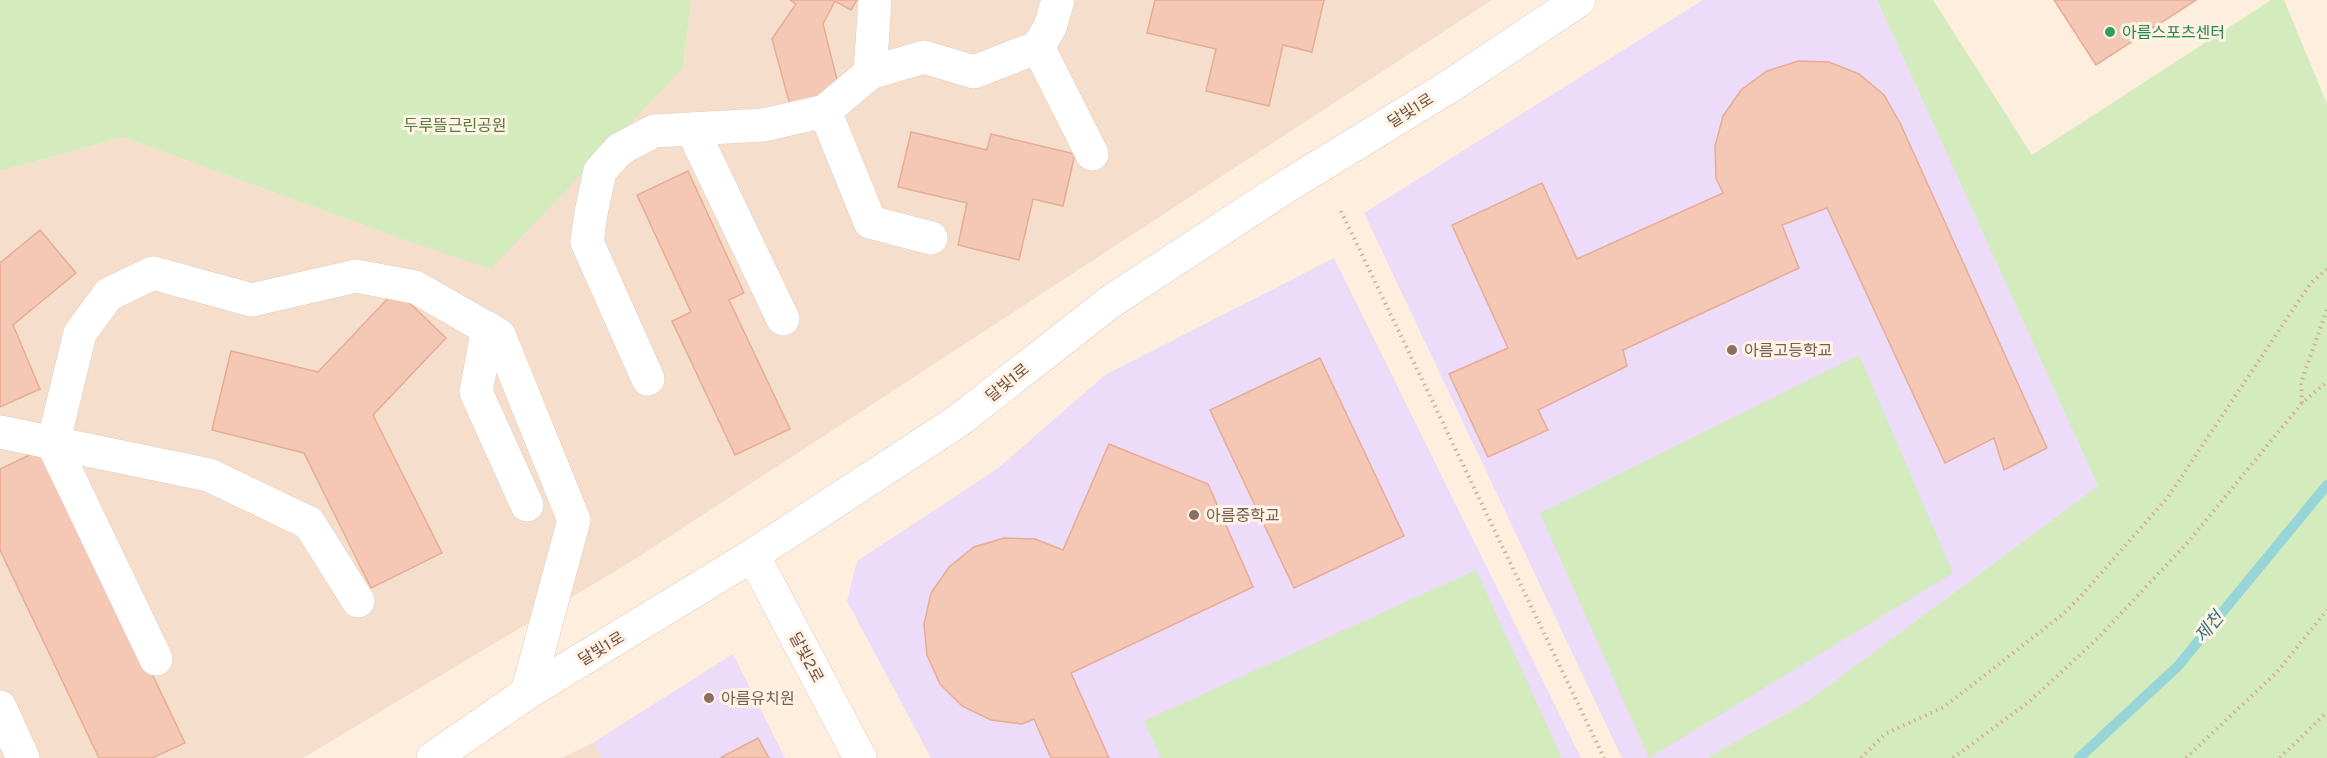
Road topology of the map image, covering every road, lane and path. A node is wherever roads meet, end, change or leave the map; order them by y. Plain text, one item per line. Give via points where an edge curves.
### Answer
1 (875, 0) edge
2 (1058, 0) edge
3 (1579, 0) edge
4 (1038, 47) junction
5 (870, 73) junction
6 (825, 111) junction
7 (692, 129) junction
8 (1092, 154) dead end
9 (1341, 211) dead end
10 (931, 238) dead end
11 (2327, 269) edge
12 (2327, 309) edge
13 (783, 319) dead end
14 (488, 328) junction
15 (648, 379) dead end
16 (2327, 382) edge
17 (2302, 403) junction
18 (0, 432) edge
19 (53, 444) junction
20 (527, 505) dead end
21 (753, 555) junction
22 (358, 601) dead end
23 (2327, 610) edge
24 (156, 659) dead end
25 (527, 693) junction
26 (0, 707) edge
27 (2327, 712) edge
28 (23, 758) edge
29 (432, 758) edge
30 (860, 758) edge
31 (1604, 758) edge
32 (1861, 758) edge
33 (1953, 758) edge
34 (2186, 758) edge
35 (2280, 758) edge

1 - 5 street
2 - 4 street via 1050,27
3 - 21 street, 달빛1로 via 1168,263 1110,302 958,421
4 - 5 street via 974,72 924,57
4 - 8 street
5 - 6 street
6 - 7 street via 764,125
6 - 10 street via 870,222
7 - 13 street
7 - 15 street via 654,131 620,149 600,171 591,213 587,242
9 - 31 path
11 - 32 path via 2310,284 2169,497 2063,614 1944,708 1885,734
12 - 17 path via 2301,383
14 - 19 street via 415,287 356,276 252,300 153,273 109,294 80,333
14 - 20 street via 476,392
14 - 25 street via 499,335 574,520
16 - 17 path
17 - 33 path via 2189,541 2098,638 2030,701
18 - 19 street
19 - 22 street via 209,475 309,523
19 - 24 street
21 - 25 street, 달빛1로
21 - 30 street, 달빛2로
23 - 34 path via 2277,672
25 - 29 street, 달빛1로
26 - 28 street
27 - 35 path

